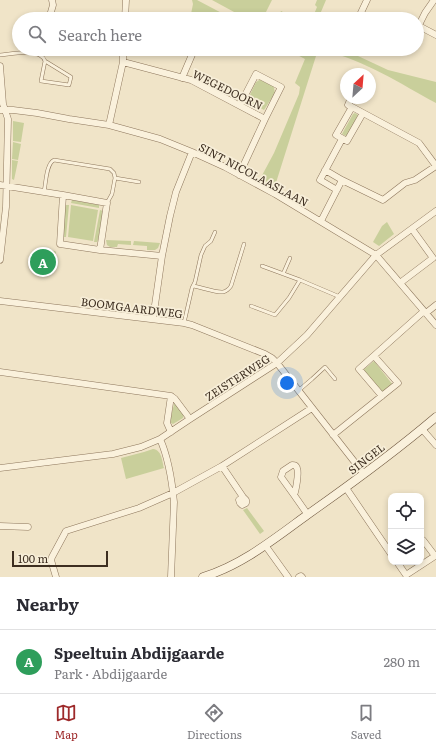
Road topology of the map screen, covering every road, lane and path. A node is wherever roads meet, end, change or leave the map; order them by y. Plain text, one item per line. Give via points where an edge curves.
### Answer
1 (52, 0) edge
2 (126, 0) edge
3 (367, 0) edge
4 (434, 0) edge
5 (51, 12) edge
6 (125, 12) edge
7 (361, 12) edge
8 (424, 15) edge
9 (424, 30) edge
10 (436, 35) edge
11 (12, 54) edge
12 (0, 55) edge
13 (41, 56) edge
14 (123, 56) edge
15 (191, 56) edge
16 (45, 61) junction
17 (123, 62) junction
18 (0, 66) edge
19 (182, 78) junction
20 (348, 104) edge
21 (240, 105) junction
22 (352, 107) junction
23 (3, 110) edge
24 (363, 113) junction
25 (265, 118) junction
26 (109, 125) junction
27 (342, 139) junction
28 (192, 152) junction
29 (436, 166) edge
30 (325, 170) junction
31 (239, 175) junction
32 (115, 178) junction
33 (342, 180) junction
34 (139, 182) dead end
35 (3, 185) edge
36 (337, 190) junction
37 (44, 192) junction
38 (63, 195) junction
39 (106, 203) junction
40 (436, 211) edge
41 (321, 221) junction
42 (412, 229) junction
43 (216, 232) dead end
44 (244, 244) dead end
45 (100, 250) junction
46 (376, 255) junction
47 (162, 256) junction
48 (290, 258) dead end
49 (0, 260) edge
50 (262, 266) dead end
51 (283, 274) junction
52 (300, 280) junction
53 (400, 283) junction
54 (193, 286) junction
55 (340, 297) junction
56 (0, 301) edge
57 (436, 305) edge
58 (251, 306) dead end
59 (425, 312) junction
60 (153, 319) junction
61 (184, 323) junction
62 (436, 325) edge
63 (374, 356) junction
64 (277, 363) junction
65 (0, 372) edge
66 (335, 379) dead end
67 (298, 391) junction
68 (171, 396) junction
69 (382, 396) junction
70 (312, 408) junction
71 (436, 417) edge
72 (190, 419) junction
73 (422, 429) junction
74 (171, 432) junction
75 (333, 435) junction
76 (160, 439) junction
77 (436, 444) edge
78 (222, 466) junction
79 (0, 468) edge
80 (364, 474) junction
81 (346, 488) junction
82 (173, 493) junction
83 (294, 495) dead end
84 (243, 496) dead end
85 (308, 514) junction
86 (0, 526) edge
87 (28, 527) dead end
88 (424, 541) edge
89 (265, 545) junction
90 (388, 550) edge
91 (424, 563) edge
92 (399, 565) edge
93 (421, 565) edge
94 (56, 577) edge
95 (171, 577) edge
96 (203, 577) edge
97 (288, 577) edge

1 - 5 street
2 - 6 street
3 - 7 street
4 - 8 street
9 - 10 street
11 - 12 lane
13 - 16 lane
14 - 17 street
15 - 19 street
16 - 16 lane via 71,77 69,85 41,81
17 - 19 street, WEGEDOORN
17 - 26 street
18 - 23 street
19 - 21 street, WEGEDOORN
20 - 22 street
21 - 25 street, WEGEDOORN
21 - 25 street via 256,74 281,87
22 - 24 street
22 - 27 street via 336,135
23 - 26 street, SINT NICOLAASLAAN
23 - 35 street via 8,119
24 - 27 street via 347,141
24 - 29 street via 419,143
25 - 31 street, WEGEDOORN
26 - 28 street, SINT NICOLAASLAAN via 160,139
27 - 30 street
28 - 31 street, SINT NICOLAASLAAN
28 - 47 street via 174,201
29 - 33 street via 415,180 405,183 383,200
30 - 33 street
30 - 36 street via 320,180
31 - 41 street, SINT NICOLAASLAAN
32 - 34 lane
32 - 37 lane via 110,169 54,160 49,166
32 - 39 lane via 112,194
33 - 36 street
35 - 37 street
35 - 49 street via 6,207
36 - 41 street
37 - 38 street
38 - 39 street
38 - 45 street via 60,244
39 - 45 street
40 - 42 street, ZEISTERWEG
41 - 46 street, SINT NICOLAASLAAN
42 - 46 street, ZEISTERWEG
42 - 53 street via 433,258
43 - 54 lane via 201,255
44 - 54 lane via 231,286 227,291 218,292
45 - 47 street
46 - 53 street, SINT NICOLAASLAAN
46 - 55 street, ZEISTERWEG
47 - 60 street
48 - 51 lane
50 - 51 lane
51 - 52 lane
52 - 55 lane
52 - 58 lane via 275,315
53 - 59 street, SINT NICOLAASLAAN
54 - 61 lane
55 - 64 street, ZEISTERWEG via 307,335
56 - 60 street, BOOMGAARDWEG
57 - 59 street
59 - 62 street, SINT NICOLAASLAAN
59 - 63 street
60 - 61 street, BOOMGAARDWEG
61 - 64 street, BOOMGAARDWEG via 266,354
63 - 69 street via 359,369
63 - 69 street via 398,383
64 - 67 street, BOOMGAARDWEG
64 - 72 street, ZEISTERWEG
65 - 68 street
66 - 67 lane via 325,366
67 - 70 street, BOOMGAARDWEG
68 - 72 street
68 - 74 street via 167,423
69 - 75 street
70 - 75 street, BOOMGAARDWEG
70 - 78 street
71 - 73 street, SINGEL
72 - 74 street, ZEISTERWEG
73 - 77 street
73 - 80 street, SINGEL
74 - 76 street, ZEISTERWEG
75 - 80 street, BOOMGAARDWEG
76 - 79 street, ZEISTERWEG via 113,454
76 - 82 street via 170,470
78 - 82 street
78 - 84 street
80 - 81 street, SINGEL
81 - 85 street, SINGEL
81 - 90 street
82 - 94 street via 139,508 66,531 51,560
82 - 95 street
83 - 85 street
85 - 89 street, SINGEL
86 - 87 street
88 - 91 street via 435,556
89 - 96 street, SINGEL via 238,563
89 - 97 street
92 - 93 street via 406,575

